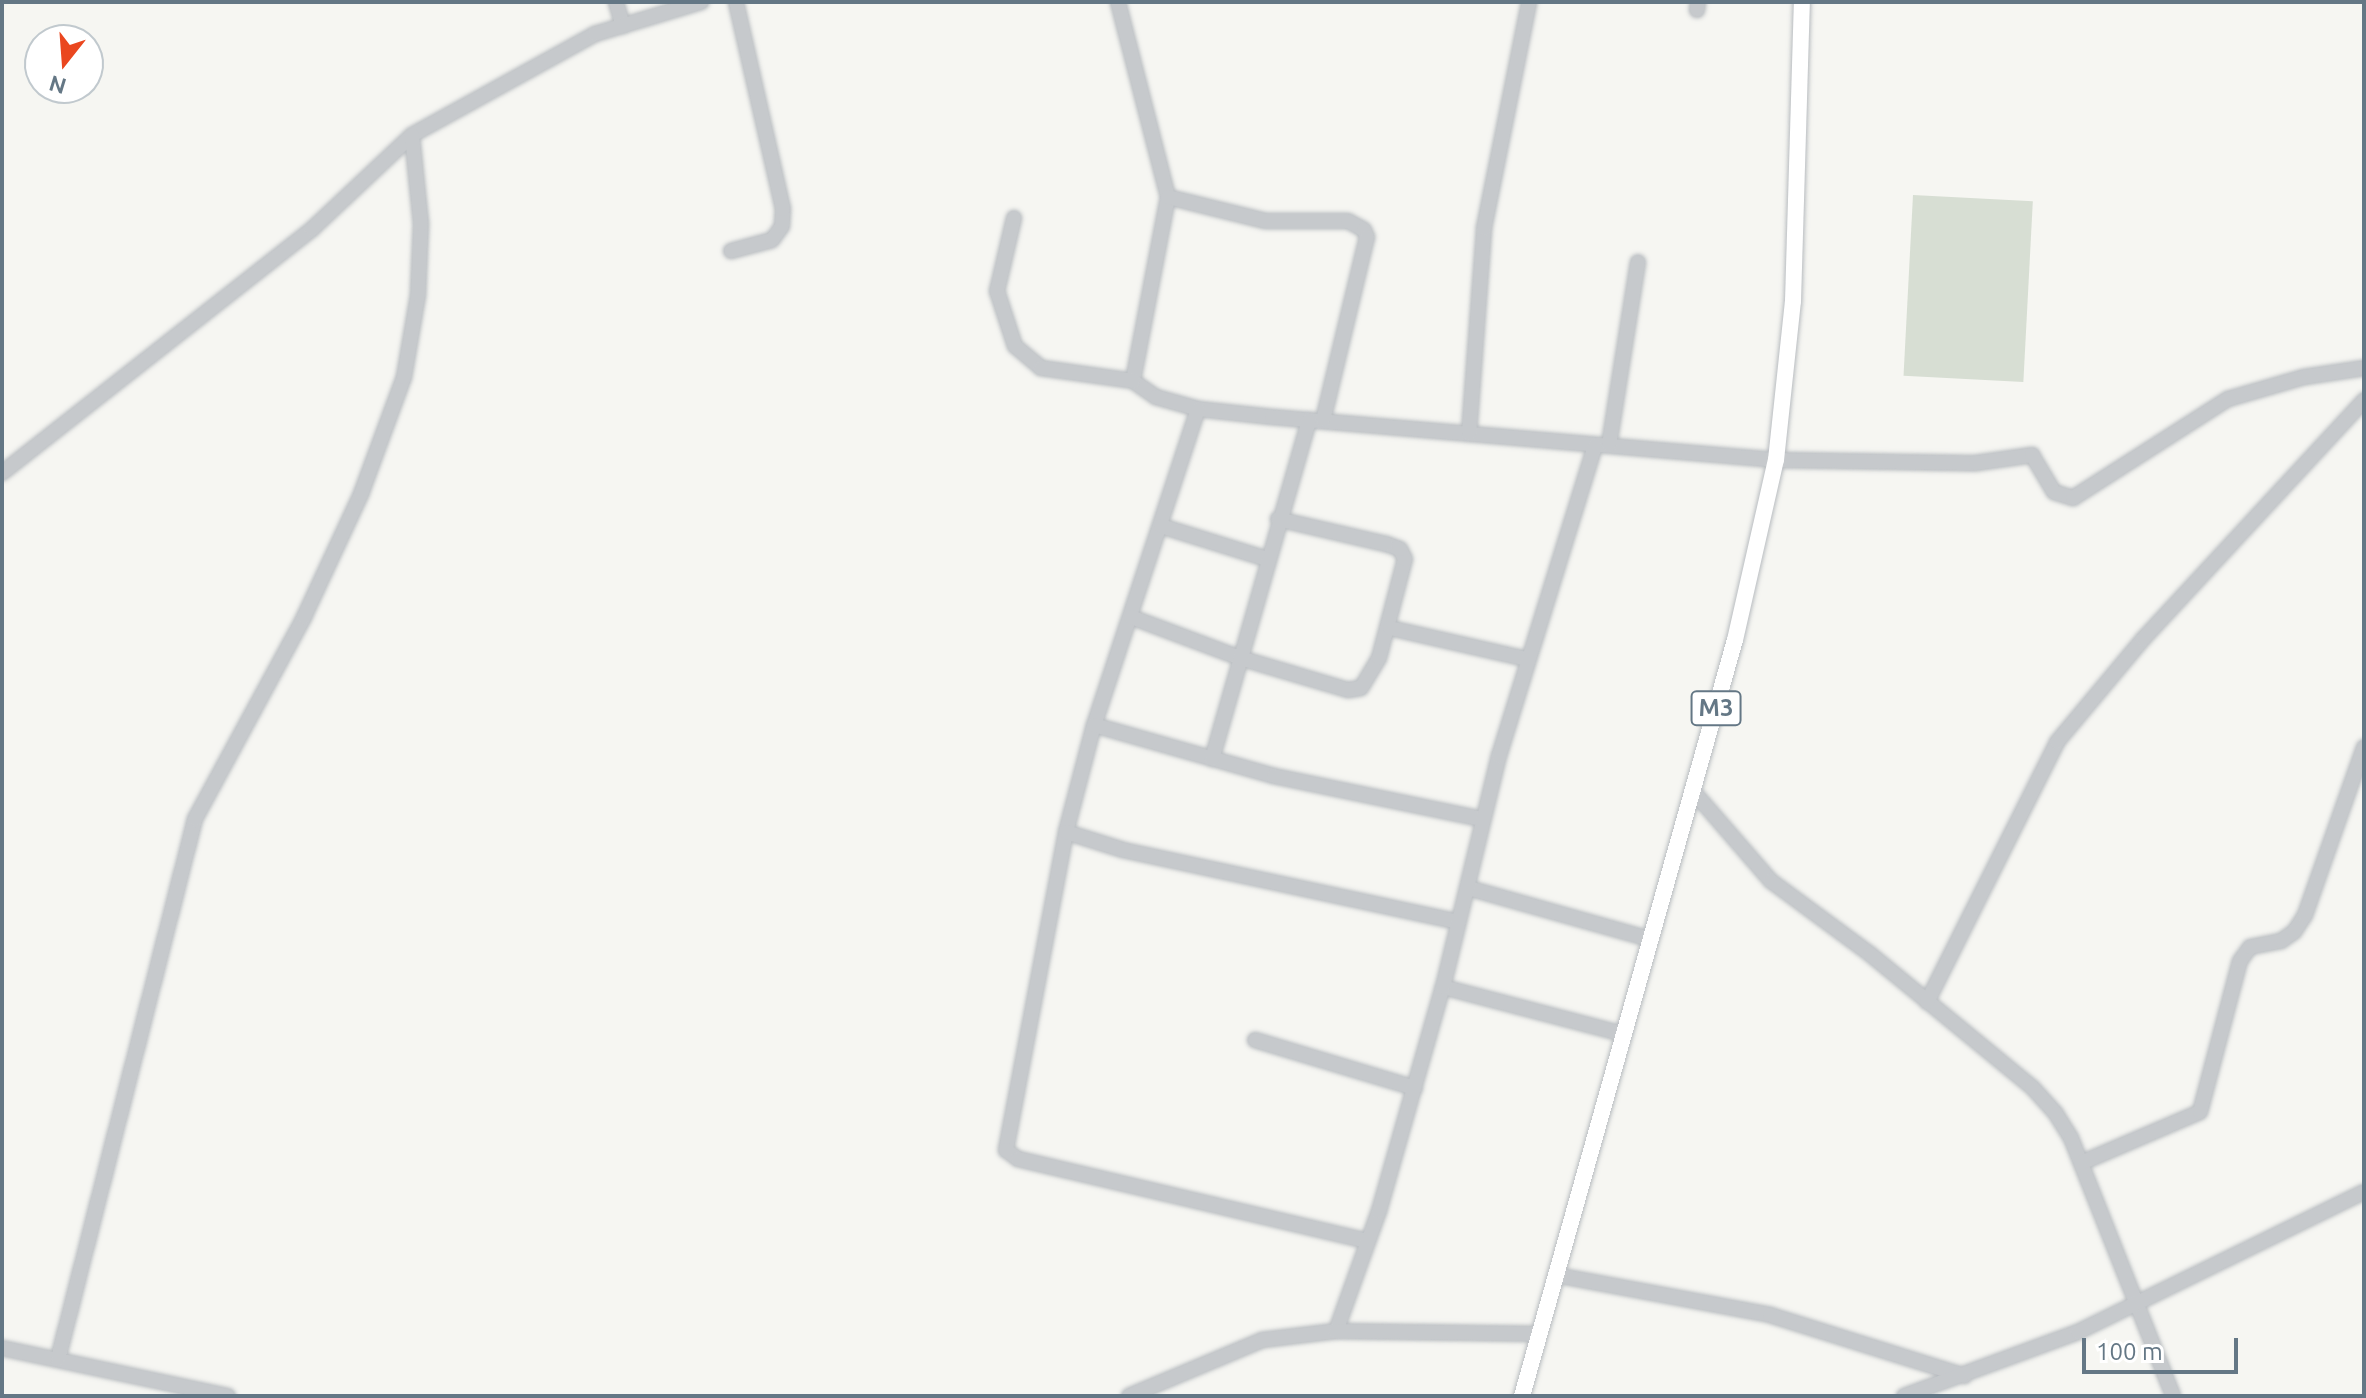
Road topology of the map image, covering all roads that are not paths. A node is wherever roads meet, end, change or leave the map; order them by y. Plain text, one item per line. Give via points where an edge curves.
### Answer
1 (616, 2) edge
2 (701, 2) edge
3 (736, 2) edge
4 (1118, 2) edge
5 (1529, 2) edge
6 (1802, 2) edge
7 (623, 26) junction
8 (412, 135) junction
9 (1168, 197) junction
10 (1014, 218) dead end
11 (731, 251) dead end
12 (1638, 262) dead end
13 (2364, 368) edge
14 (1133, 381) junction
15 (2364, 400) edge
16 (1198, 409) junction
17 (1316, 420) junction
18 (1469, 434) junction
19 (1602, 445) junction
20 (1776, 460) junction
21 (2, 473) edge
22 (1278, 519) junction
23 (1161, 526) junction
24 (1267, 559) junction
25 (1131, 617) junction
26 (1390, 628) junction
27 (1240, 658) junction
28 (1527, 659) junction
29 (1094, 725) junction
30 (2364, 747) edge
31 (1212, 759) junction
32 (1693, 791) junction
33 (1482, 819) junction
34 (1066, 832) junction
35 (1468, 888) junction
36 (1458, 922) junction
37 (1649, 939) junction
38 (1443, 987) junction
39 (1927, 1002) junction
40 (1623, 1034) junction
41 (1255, 1040) dead end
42 (1415, 1088) junction
43 (2081, 1163) junction
44 (2364, 1192) edge
45 (1368, 1241) junction
46 (1555, 1275) junction
47 (2134, 1305) junction
48 (1336, 1331) junction
49 (1539, 1334) junction
50 (2, 1348) edge
51 (58, 1359) junction
52 (1966, 1376) junction
53 (164, 1390) edge
54 (228, 1396) edge
55 (1129, 1396) edge
56 (1522, 1396) edge
57 (1904, 1396) edge
58 (2173, 1396) edge

1 - 7 street
2 - 7 street
3 - 11 street via 783,209 782,226 772,240
4 - 9 street
5 - 18 street via 1484,228
6 - 20 main road, M3 via 1793,301
7 - 8 street via 595,34
8 - 21 street via 312,229
8 - 51 street via 421,224 418,295 404,377 361,494 304,617 195,819
9 - 14 street
9 - 17 street via 1266,221 1348,221 1364,230 1367,237
10 - 14 street via 997,291 1015,346 1041,368
12 - 19 street
13 - 20 street via 2304,377 2228,399 2073,498 2054,492 2032,455 1976,463
14 - 16 street via 1156,397
15 - 39 street via 2143,639 2057,742
16 - 17 street
16 - 23 street
17 - 18 street
17 - 22 street
18 - 19 street
19 - 20 street
19 - 28 street
20 - 32 main road, M3 via 1750,582
22 - 24 street
22 - 26 street via 1400,549 1404,569
23 - 24 street
23 - 25 street
24 - 27 street
25 - 27 street
25 - 29 street
26 - 27 street via 1370,680 1361,688 1348,690
26 - 28 street
27 - 31 street
28 - 33 street
29 - 31 street
29 - 34 street
30 - 43 street via 2305,915 2294,932 2281,941 2250,947 2240,961 2200,1112
31 - 33 street
32 - 37 main road, M3
32 - 39 street via 1771,881
33 - 35 street
34 - 36 street via 1123,850
34 - 45 street via 1006,1150 1018,1159
35 - 36 street
35 - 37 street
36 - 38 street
37 - 40 main road, M3
38 - 40 street
38 - 42 street
39 - 43 street via 2032,1087 2056,1114
40 - 46 main road, M3
41 - 42 street
42 - 45 street
43 - 47 street
44 - 47 street
45 - 48 street
46 - 49 main road, M3
46 - 52 street via 1770,1315
47 - 52 street
47 - 58 street
48 - 49 street
48 - 55 street via 1233,1349
49 - 56 main road, M3
50 - 51 street
51 - 53 street
52 - 57 street
53 - 54 street

